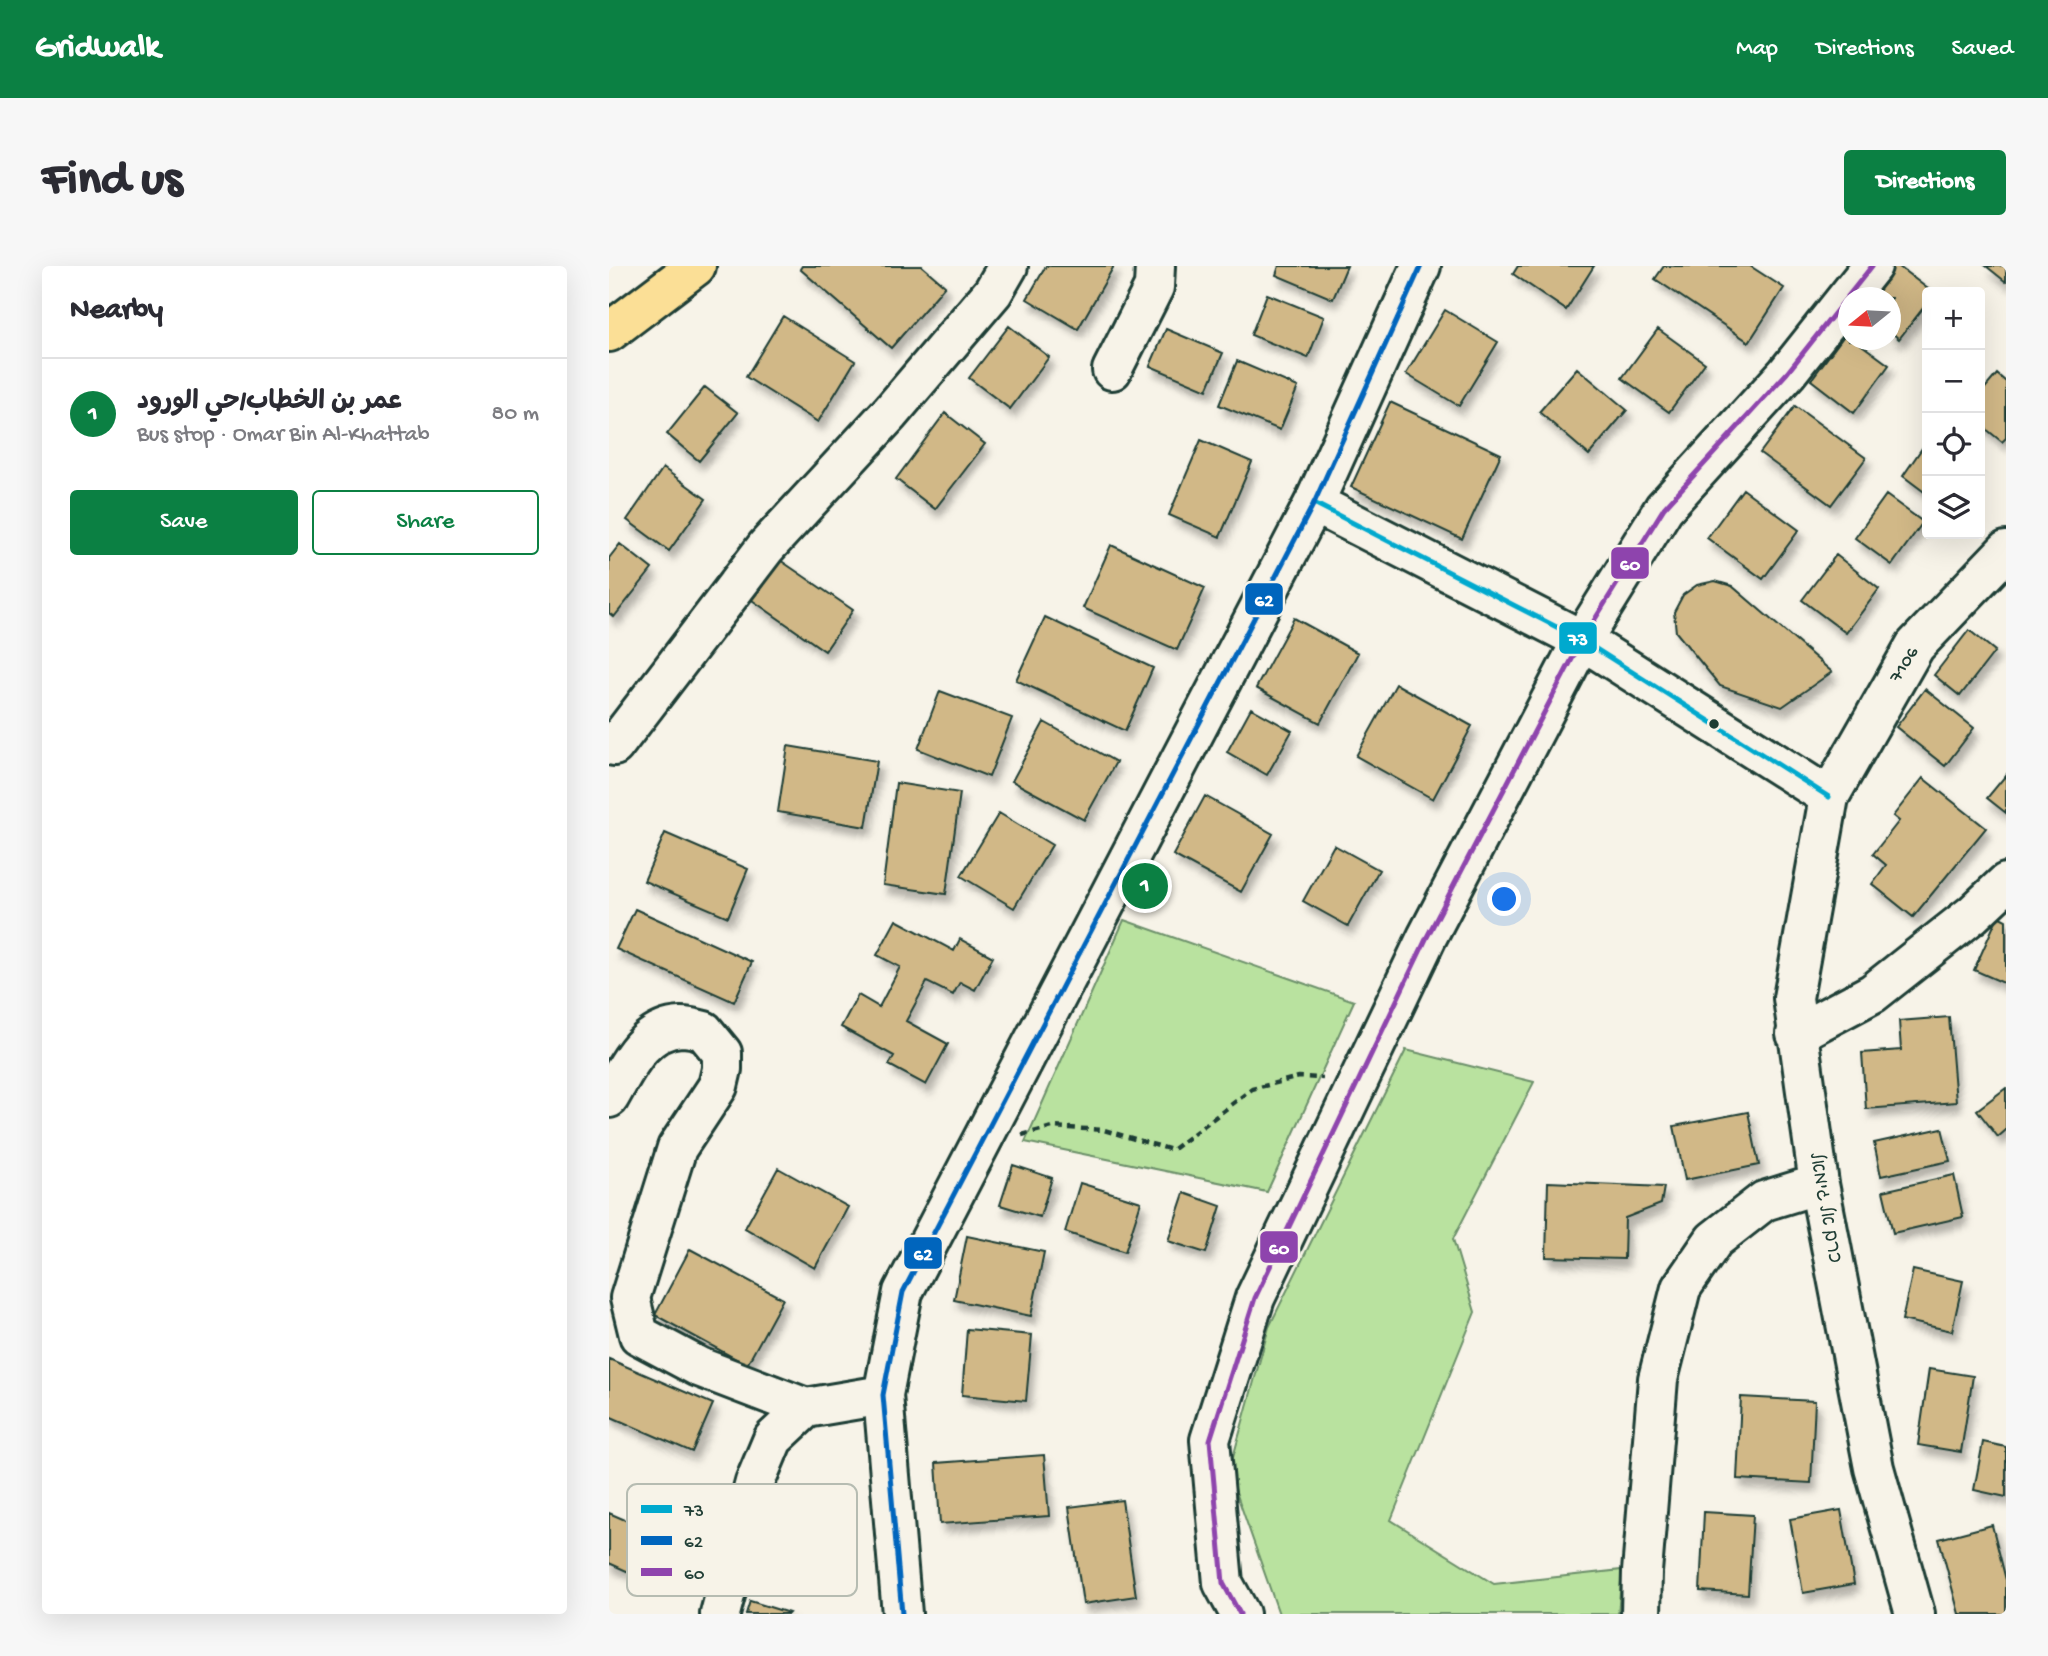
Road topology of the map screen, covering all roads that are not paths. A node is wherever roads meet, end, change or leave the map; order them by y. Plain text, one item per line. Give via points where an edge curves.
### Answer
1 (696, 266) edge
2 (1008, 266) edge
3 (1154, 266) edge
4 (1421, 266) edge
5 (1872, 266) edge
6 (609, 332) edge
7 (1112, 370) dead end
8 (1314, 503) junction
9 (2006, 551) edge
10 (1582, 640) junction
11 (614, 746) dead end
12 (1829, 797) junction
13 (2006, 883) edge
14 (1797, 1034) junction
15 (609, 1098) edge
16 (1819, 1184) junction
17 (883, 1395) junction
18 (806, 1408) junction
19 (754, 1484) edge
20 (725, 1596) edge
21 (720, 1614) edge
22 (902, 1614) edge
23 (1240, 1614) edge
24 (1641, 1614) edge
25 (1915, 1614) edge

1 - 6 main road
2 - 11 street via 993,292 890,413 766,547
3 - 7 street via 1154,287
4 - 8 street
5 - 10 street via 1787,373 1664,508
8 - 10 street
8 - 17 street via 903,1292
9 - 12 street, 7106 via 1915,646
10 - 12 street
10 - 23 street via 1427,937 1255,1298 1210,1440 1223,1583
12 - 14 street, כרם אל ג'מאל via 1793,998
13 - 14 street via 1873,993
14 - 16 street, כרם אל ג'מאל
15 - 18 street via 638,1049 659,1033 681,1027 703,1031 722,1053 718,1086 677,1148 630,1298 639,1335 699,1367
16 - 24 street via 1764,1201 1714,1240 1681,1288 1658,1379
16 - 25 street, כרם אל ג'מאל via 1874,1468
17 - 18 street
17 - 22 street
18 - 19 street via 773,1438
20 - 21 street

